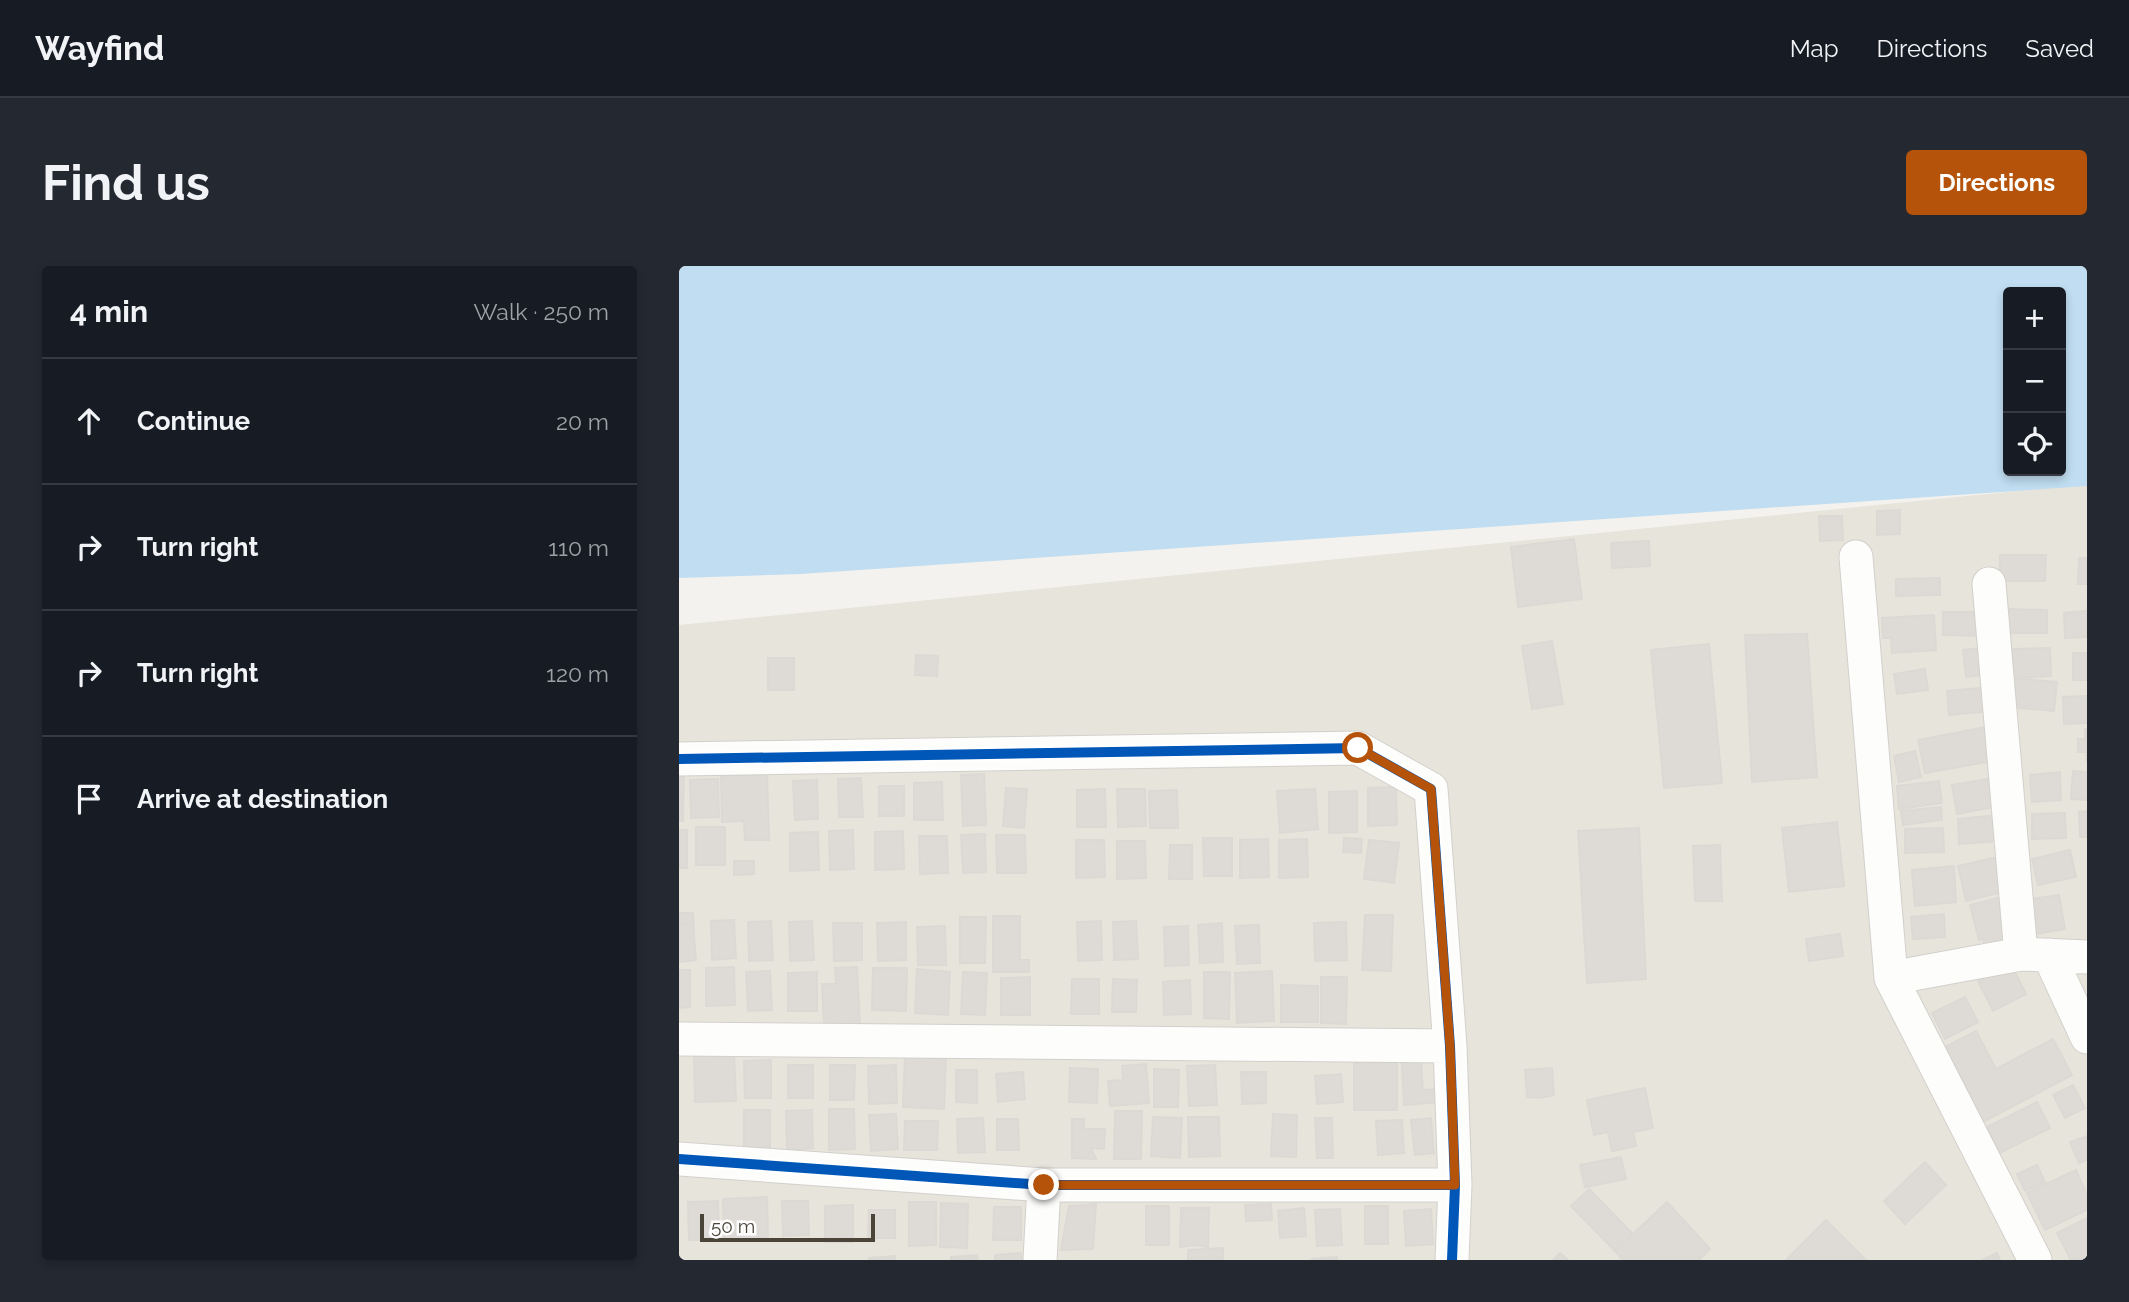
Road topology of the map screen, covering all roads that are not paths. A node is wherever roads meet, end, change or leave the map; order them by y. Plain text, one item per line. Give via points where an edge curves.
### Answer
1 (1856, 557) dead end
2 (1989, 584) dead end
3 (679, 759) edge
4 (2035, 954) junction
5 (2087, 957) edge
6 (1891, 978) junction
7 (2087, 1037) edge
8 (679, 1039) edge
9 (1450, 1046) junction
10 (679, 1159) edge
11 (1044, 1185) junction
12 (1455, 1185) junction
13 (1040, 1260) edge
14 (1452, 1260) edge
15 (2035, 1260) edge

1 - 6 street
2 - 4 street
3 - 9 street via 1358,748 1431,789
4 - 5 street
4 - 6 street
4 - 7 street
6 - 15 street
8 - 9 street
9 - 12 street
10 - 11 street
11 - 12 street
11 - 13 street
12 - 14 street

